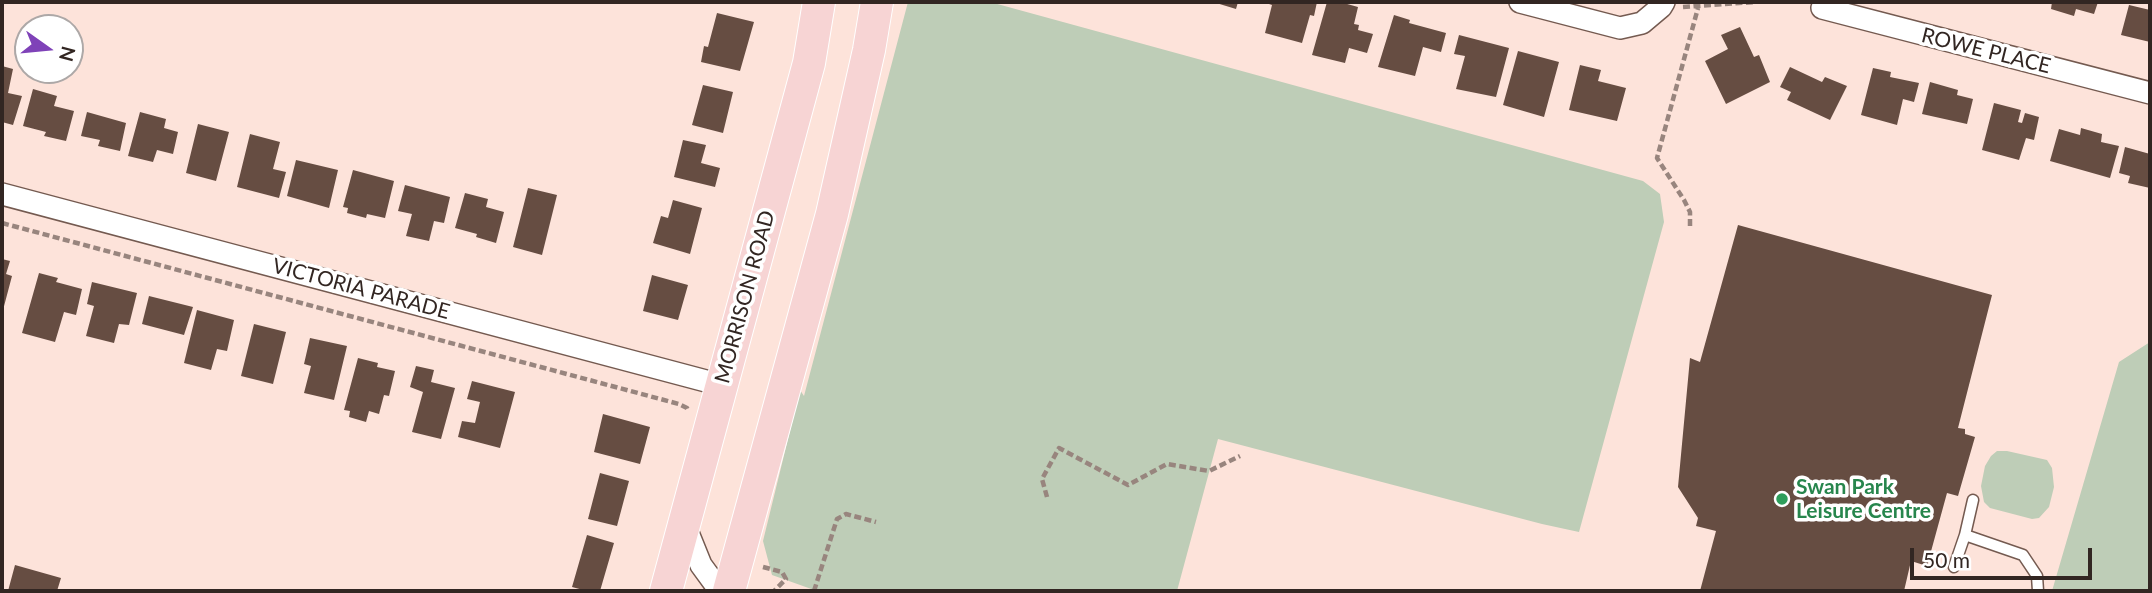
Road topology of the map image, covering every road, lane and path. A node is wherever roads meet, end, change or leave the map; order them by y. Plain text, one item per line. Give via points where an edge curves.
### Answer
1 (819, 2) edge
2 (877, 2) edge
3 (1520, 2) edge
4 (1755, 2) edge
5 (1663, 4) edge
6 (1698, 8) junction
7 (1822, 8) dead end
8 (2150, 93) edge
9 (2, 194) edge
10 (2, 223) edge
11 (1690, 226) dead end
12 (721, 385) junction
13 (690, 418) dead end
14 (1240, 456) dead end
15 (1047, 496) dead end
16 (1973, 500) dead end
17 (876, 522) dead end
18 (684, 523) junction
19 (1965, 534) junction
20 (1954, 567) dead end
21 (666, 591) edge
22 (720, 591) edge
23 (729, 591) edge
24 (814, 591) edge
25 (2038, 591) edge

1 - 12 main road, MORRISON ROAD via 809,63
2 - 23 main road via 832,215
3 - 5 street via 1619,28 1642,23
4 - 6 path
5 - 6 path
6 - 11 path via 1657,158 1684,200
7 - 8 street, ROWE PLACE
9 - 12 street, VICTORIA PARADE
10 - 13 path via 679,404 687,408
12 - 18 main road, MORRISON ROAD
14 - 15 path via 1209,471 1167,464 1128,485 1059,448 1042,479
16 - 19 lane
17 - 24 path via 846,514 838,519
18 - 21 main road, MORRISON ROAD
18 - 22 street via 701,565
19 - 20 lane
19 - 25 lane via 2023,555 2037,576

